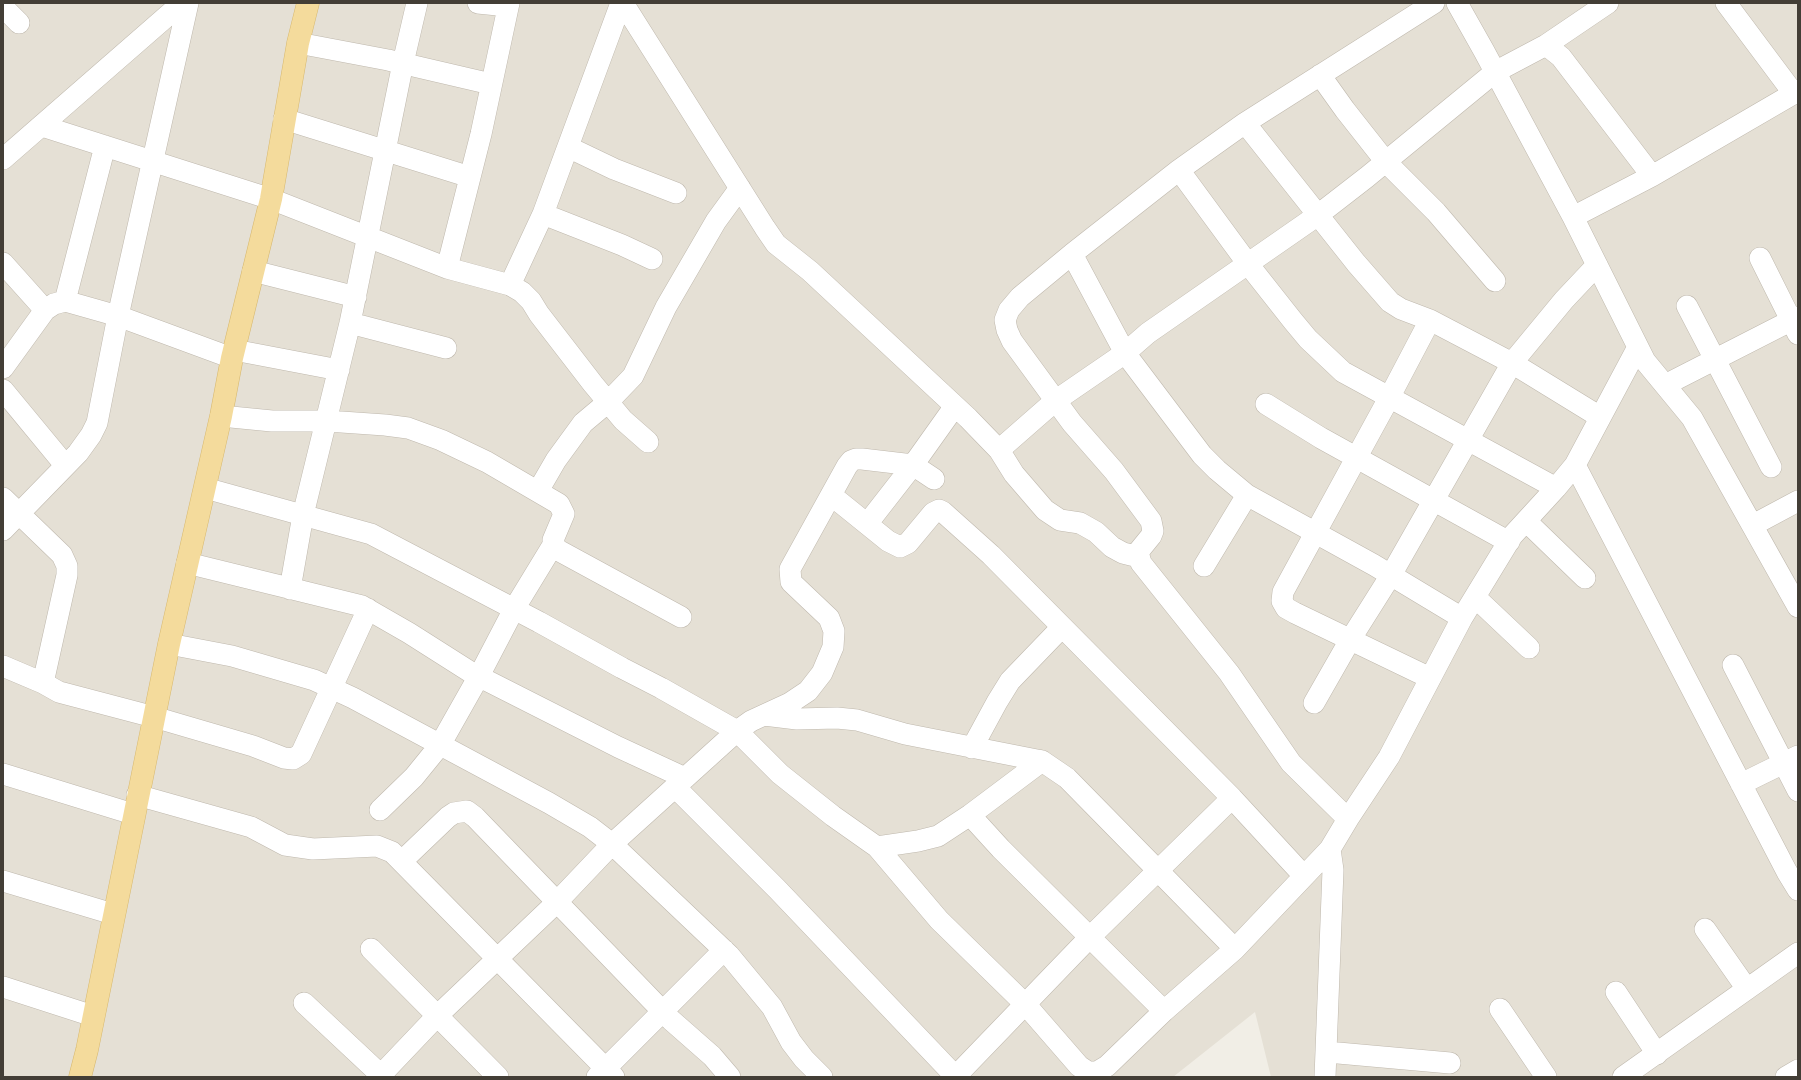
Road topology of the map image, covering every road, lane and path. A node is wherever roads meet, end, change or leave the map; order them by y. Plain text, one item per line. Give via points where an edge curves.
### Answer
1 (182, 3) edge
2 (188, 3) edge
3 (308, 3) edge
4 (417, 3) edge
5 (478, 3) edge
6 (622, 3) edge
7 (1434, 3) edge
8 (1608, 3) edge
9 (1726, 3) edge
10 (509, 5) edge
11 (1464, 6) edge
12 (3, 7) edge
13 (19, 23) dead end
14 (298, 43) junction
15 (1546, 45) junction
16 (403, 63) junction
17 (1495, 72) junction
18 (1320, 75) junction
19 (492, 84) junction
20 (1796, 92) edge
21 (284, 119) junction
22 (1245, 123) junction
23 (42, 126) junction
24 (105, 146) junction
25 (568, 147) junction
26 (385, 150) junction
27 (3, 159) edge
28 (153, 161) junction
29 (1386, 162) junction
30 (1179, 170) junction
31 (1652, 176) junction
32 (470, 177) junction
33 (740, 188) junction
34 (676, 194) dead end
35 (271, 199) junction
36 (544, 214) junction
37 (1318, 215) junction
38 (1573, 217) junction
39 (368, 237) junction
40 (1072, 254) junction
41 (652, 258) dead end
42 (1760, 258) dead end
43 (3, 263) edge
44 (1248, 264) junction
45 (1597, 265) junction
46 (447, 268) junction
47 (254, 271) junction
48 (1495, 281) dead end
49 (510, 285) junction
50 (356, 297) junction
51 (65, 301) junction
52 (1687, 306) dead end
53 (46, 310) junction
54 (118, 316) junction
55 (1430, 320) junction
56 (350, 323) junction
57 (1796, 324) edge
58 (1638, 347) junction
59 (446, 348) dead end
60 (1125, 353) junction
61 (233, 354) junction
62 (1715, 360) junction
63 (1512, 363) junction
64 (3, 368) edge
65 (339, 370) junction
66 (1665, 385) junction
67 (3, 390) edge
68 (1389, 398) junction
69 (1056, 401) junction
70 (608, 402) junction
71 (1266, 404) dead end
72 (955, 406) junction
73 (221, 416) junction
74 (1600, 417) junction
75 (327, 422) junction
76 (1468, 441) junction
77 (648, 442) dead end
78 (999, 450) junction
79 (1356, 457) junction
80 (65, 465) junction
81 (913, 465) junction
82 (1575, 465) junction
83 (1771, 467) dead end
84 (934, 479) dead end
85 (205, 488) junction
86 (1556, 488) junction
87 (538, 491) junction
88 (831, 495) junction
89 (1247, 495) junction
90 (3, 498) edge
91 (1433, 500) junction
92 (1798, 501) edge
93 (18, 513) junction
94 (303, 515) junction
95 (1526, 521) junction
96 (867, 524) junction
97 (1752, 525) junction
98 (3, 530) edge
99 (1315, 532) junction
100 (1509, 542) junction
101 (553, 545) junction
102 (1139, 557) junction
103 (187, 564) junction
104 (1204, 566) dead end
105 (1391, 575) junction
106 (1585, 578) dead end
107 (290, 589) junction
108 (1474, 597) junction
109 (1798, 607) edge
110 (368, 609) junction
111 (514, 609) junction
112 (681, 617) dead end
113 (1462, 618) junction
114 (1062, 627) junction
115 (1350, 640) junction
116 (168, 644) junction
117 (1529, 648) dead end
118 (1733, 665) dead end
119 (3, 666) edge
120 (479, 676) junction
121 (1430, 678) junction
122 (43, 683) junction
123 (330, 688) junction
124 (1314, 703) dead end
125 (763, 715) junction
126 (154, 717) junction
127 (737, 731) junction
128 (440, 745) junction
129 (972, 748) junction
130 (1791, 760) edge
131 (1042, 761) junction
132 (3, 774) edge
133 (680, 783) junction
134 (1741, 784) junction
135 (1798, 790) edge
136 (1232, 798) junction
137 (135, 804) junction
138 (380, 810) dead end
139 (970, 815) junction
140 (1348, 820) junction
141 (612, 844) junction
142 (877, 847) junction
143 (1330, 849) junction
144 (402, 861) junction
145 (1158, 870) junction
146 (1304, 876) junction
147 (3, 880) edge
148 (1798, 890) edge
149 (556, 902) junction
150 (113, 914) junction
151 (1705, 930) dead end
152 (1089, 938) junction
153 (371, 948) dead end
154 (1235, 949) junction
155 (724, 950) junction
156 (1798, 953) edge
157 (498, 959) junction
158 (3, 987) edge
159 (1747, 989) junction
160 (1616, 992) dead end
161 (304, 1003) dead end
162 (1026, 1005) junction
163 (1500, 1009) dead end
164 (662, 1011) junction
165 (1164, 1011) junction
166 (93, 1016) junction
167 (437, 1016) junction
168 (1327, 1052) junction
169 (1657, 1054) junction
170 (1450, 1063) dead end
171 (1798, 1070) edge
172 (605, 1074) edge
173 (381, 1076) edge
174 (80, 1077) edge
175 (498, 1077) edge
176 (730, 1077) edge
177 (822, 1077) edge
178 (956, 1077) edge
179 (1325, 1077) edge
180 (1546, 1077) edge
181 (1623, 1077) edge
182 (1786, 1077) edge

1 - 23 street
2 - 28 street
3 - 14 main road
4 - 16 street
5 - 10 street
6 - 25 street
6 - 33 street
7 - 18 street
8 - 15 street
9 - 20 street
10 - 19 street
11 - 17 street
12 - 13 street
14 - 16 street
14 - 21 main road
15 - 17 street
15 - 31 street via 1561,57
16 - 19 street
16 - 26 street
17 - 29 street
17 - 38 street
18 - 22 street
18 - 29 street
19 - 32 street
20 - 31 street
21 - 26 street
21 - 35 main road
22 - 30 street
22 - 37 street
23 - 24 street
23 - 27 street
24 - 28 street
24 - 51 street
25 - 34 street
25 - 36 street
26 - 32 street
26 - 39 street
28 - 35 street
28 - 54 street
29 - 37 street
29 - 48 street via 1436,212
30 - 40 street
30 - 44 street
31 - 38 street
32 - 46 street
33 - 70 street via 716,222 666,307 633,376
33 - 72 street via 776,244 810,271
35 - 39 street
35 - 47 main road
36 - 41 street
36 - 49 street
37 - 44 street
37 - 55 street via 1390,302
38 - 45 street
39 - 46 street
39 - 50 street
40 - 60 street
40 - 69 street via 1020,297 1009,310 1005,320 1012,341
42 - 57 street
43 - 53 street
44 - 60 street via 1148,333
44 - 68 street via 1293,321 1328,359 1343,372
45 - 58 street
45 - 63 street
46 - 49 street
47 - 50 street
47 - 61 main road
49 - 70 street via 531,301
50 - 56 street
51 - 53 street
51 - 54 street
52 - 62 street
53 - 64 street
54 - 61 street
54 - 80 street via 97,423 91,435
55 - 63 street
55 - 68 street
56 - 59 street
56 - 65 street
57 - 62 street
58 - 66 street
58 - 74 street
60 - 69 street
60 - 89 street via 1202,455
61 - 65 street
61 - 73 main road
62 - 66 street
62 - 83 street
63 - 74 street
63 - 76 street
65 - 75 street
66 - 97 street via 1692,418
67 - 80 street
68 - 76 street
68 - 79 street
69 - 78 street
69 - 102 street via 1114,471 1151,521 1153,531 1138,552
70 - 77 street via 623,420
70 - 87 street via 583,423 556,460
71 - 79 street
72 - 78 street
72 - 81 street
73 - 75 street via 272,421
73 - 85 main road
74 - 82 street
75 - 87 street via 392,426 423,432 487,462
75 - 94 street
76 - 86 street
76 - 91 street
78 - 102 street via 1014,474 1045,510 1060,520 1080,523 1096,532 1112,547
79 - 91 street
79 - 99 street
80 - 93 street
81 - 84 street
81 - 88 street via 856,459 847,466
81 - 96 street
82 - 86 street
82 - 134 street
85 - 94 street
85 - 103 main road
86 - 95 street
87 - 101 street via 563,509 564,514 552,540
88 - 96 street
88 - 125 street via 790,569 790,576 795,586 829,618 834,631 833,647 822,673 808,691 790,703
89 - 99 street
89 - 104 street
90 - 93 street
91 - 100 street
91 - 105 street
92 - 97 street
93 - 98 street
93 - 122 street via 62,555 67,566
94 - 107 street
94 - 111 street via 371,534
95 - 100 street
95 - 106 street
96 - 114 street via 900,547 908,543 934,513 939,510 943,512 991,555
97 - 109 street
99 - 105 street
99 - 115 street via 1283,592 1282,601 1286,608
100 - 108 street
101 - 111 street
101 - 112 street via 556,549
102 - 140 street via 1141,563 1229,673 1291,763
103 - 107 street
103 - 116 main road
105 - 113 street
105 - 115 street
107 - 110 street
108 - 113 street
108 - 117 street
110 - 120 street
110 - 123 street
111 - 120 street
111 - 127 street
113 - 121 street
114 - 129 street via 1010,682
114 - 136 street
115 - 121 street
115 - 124 street
116 - 123 street via 232,656 314,680
116 - 126 main road
118 - 130 street
119 - 122 street
120 - 128 street
120 - 133 street via 618,747
121 - 140 street via 1389,757
122 - 126 street via 60,692
123 - 126 street via 301,754 293,759
123 - 128 street
125 - 127 street
125 - 129 street via 797,719 857,720 906,734
126 - 137 main road
127 - 133 street
127 - 142 street via 780,774
128 - 138 street via 414,777
128 - 141 street via 549,803 590,827
129 - 131 street
130 - 134 street
130 - 135 street
131 - 139 street
131 - 145 street via 1067,778
132 - 137 street
133 - 141 street
133 - 178 street
134 - 148 street
136 - 145 street
136 - 146 street
137 - 144 street via 251,827 285,845 313,849 377,846 392,852
137 - 150 main road
139 - 142 street via 938,836
139 - 152 street
140 - 143 street
141 - 149 street
141 - 155 street
142 - 162 street via 939,920
143 - 146 street
143 - 168 street via 1333,870
144 - 149 street via 448,817 454,813 467,811
144 - 157 street
145 - 152 street
145 - 154 street
146 - 154 street
147 - 150 street
149 - 157 street
149 - 164 street
150 - 166 main road
151 - 159 street
152 - 162 street
152 - 165 street
153 - 167 street
154 - 165 street
155 - 164 street
155 - 177 street via 772,1007 791,1042 804,1059
156 - 159 street
157 - 167 street
157 - 172 street
158 - 166 street
159 - 169 street
160 - 169 street
161 - 173 street
162 - 165 street via 1079,1066 1088,1072 1097,1072 1107,1066
162 - 178 street
163 - 180 street
164 - 172 street
164 - 176 street via 712,1056
166 - 174 main road
167 - 173 street
167 - 175 street
168 - 170 street
168 - 179 street
169 - 181 street
171 - 182 street

